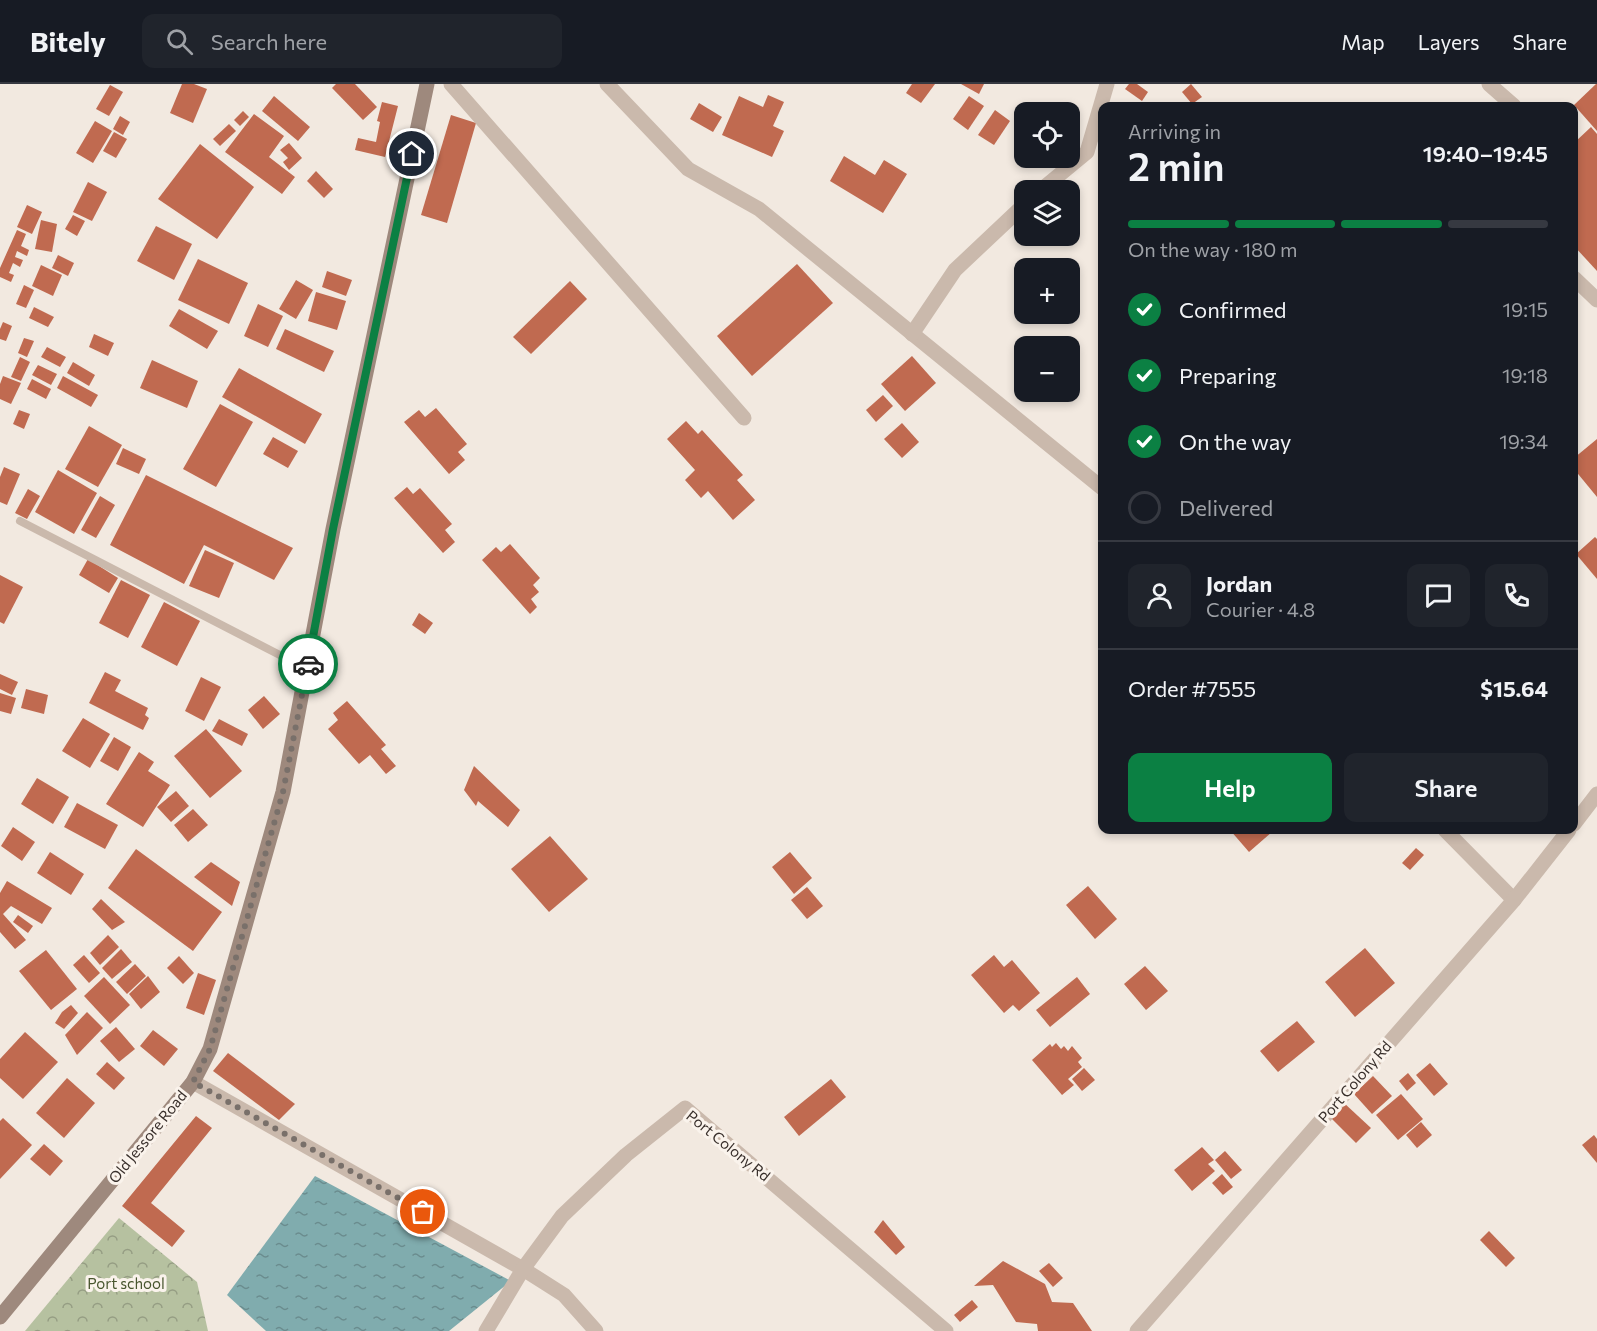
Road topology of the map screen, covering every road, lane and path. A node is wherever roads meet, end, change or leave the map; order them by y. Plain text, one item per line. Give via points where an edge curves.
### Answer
1 (427, 84) edge
2 (451, 84) edge
3 (607, 84) edge
4 (1107, 84) edge
5 (1489, 84) edge
6 (1102, 102) edge
7 (1509, 102) edge
8 (1098, 115) edge
9 (1053, 180) edge
10 (1014, 214) edge
11 (1578, 282) edge
12 (1597, 300) edge
13 (912, 334) junction
14 (744, 418) dead end
15 (1098, 485) edge
16 (20, 521) dead end
17 (307, 669) junction
18 (1597, 794) edge
19 (1578, 819) edge
20 (1449, 834) edge
21 (1566, 834) edge
22 (1514, 900) junction
23 (193, 1082) junction
24 (523, 1269) junction
25 (0, 1317) edge
26 (486, 1331) edge
27 (596, 1331) edge
28 (946, 1331) edge
29 (1137, 1331) edge

1 - 17 main road, Old Jessore Road
2 - 14 street
3 - 13 street via 688,169 759,209
4 - 6 street
5 - 7 street
8 - 9 street via 1087,152
10 - 13 street via 955,270
11 - 12 street
13 - 15 street
16 - 17 lane
17 - 23 main road, Old Jessore Road via 283,792 210,1049
18 - 19 street
20 - 22 street
21 - 22 street, Port Colony Rd
22 - 29 street, Port Colony Rd
23 - 24 street
23 - 25 main road, Old Jessore Road
24 - 26 street, Port Colony Rd
24 - 27 street via 564,1295
24 - 28 street, Port Colony Rd via 562,1216 626,1155 685,1108

